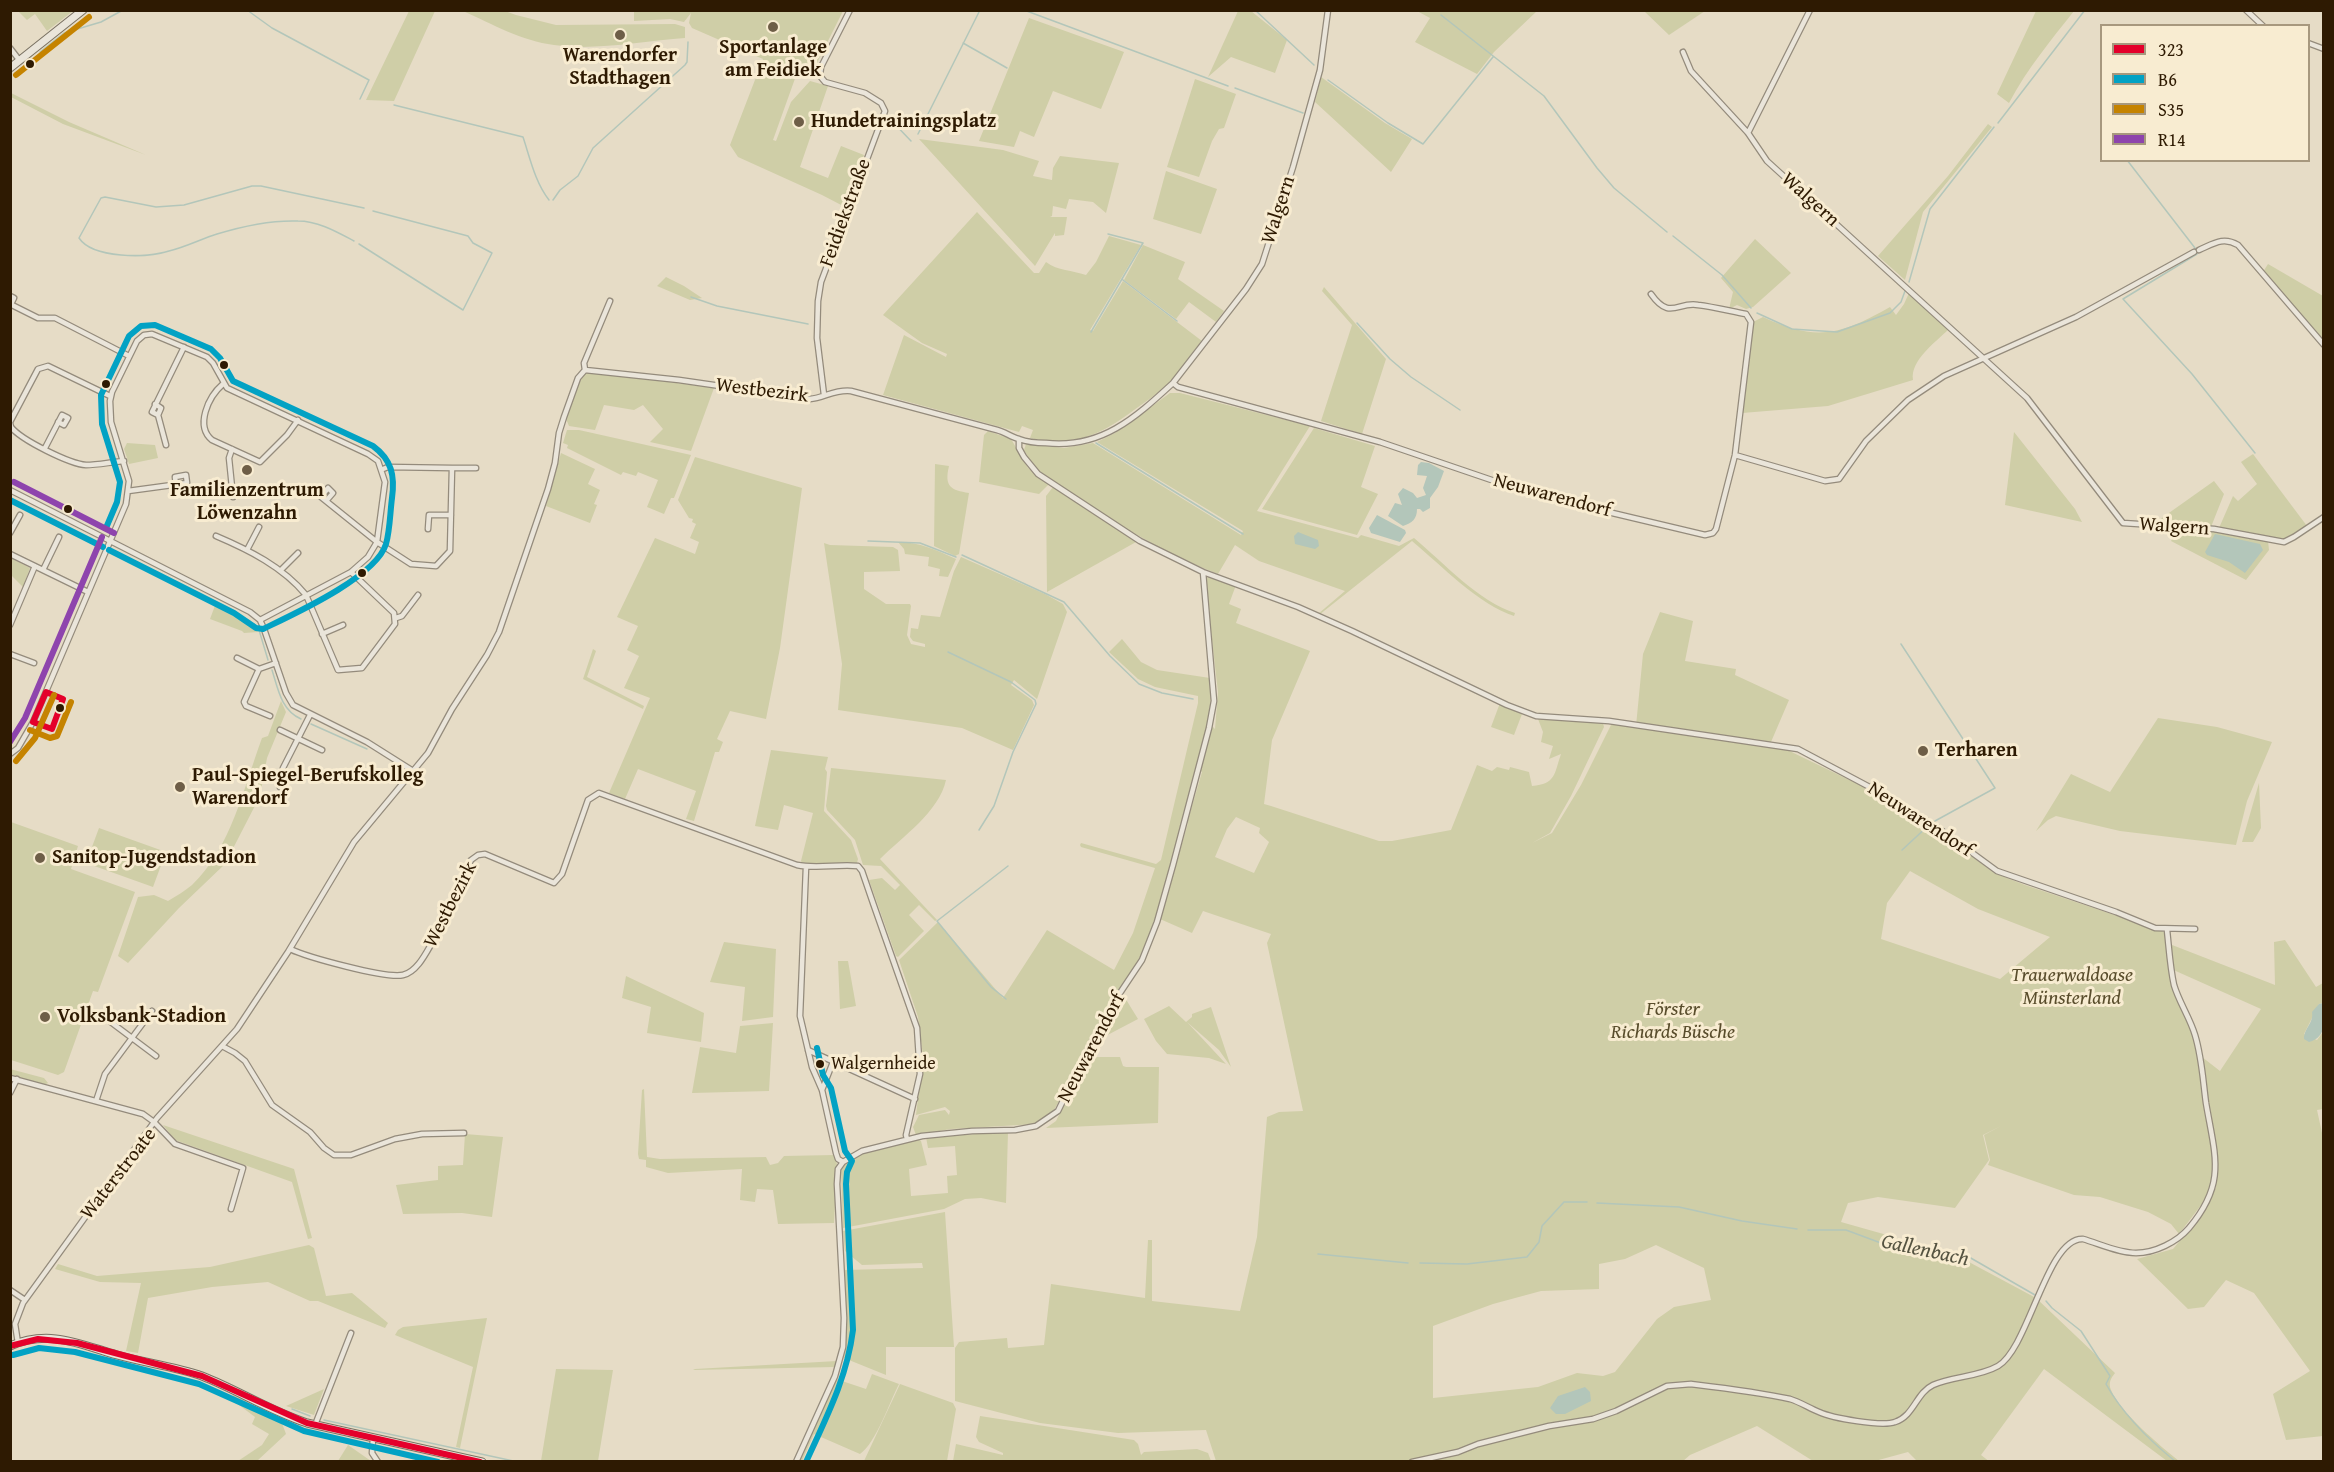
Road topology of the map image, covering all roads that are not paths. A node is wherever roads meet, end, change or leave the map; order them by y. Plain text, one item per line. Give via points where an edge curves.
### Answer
1 (84, 10) edge
2 (850, 10) edge
3 (1328, 10) edge
4 (1810, 10) edge
5 (2246, 10) edge
6 (2261, 24) edge
7 (10, 48) edge
8 (1683, 52) dead end
9 (20, 61) junction
10 (10, 69) edge
11 (1748, 133) junction
12 (1651, 294) dead end
13 (10, 296) edge
14 (610, 301) dead end
15 (11, 304) edge
16 (2324, 345) edge
17 (184, 347) junction
18 (129, 356) junction
19 (1985, 358) junction
20 (585, 370) junction
21 (1173, 383) junction
22 (223, 384) junction
23 (824, 395) junction
24 (110, 396) junction
25 (298, 420) junction
26 (10, 422) edge
27 (58, 422) dead end
28 (1019, 439) junction
29 (166, 445) dead end
30 (45, 448) junction
31 (232, 449) junction
32 (1735, 455) junction
33 (124, 461) junction
34 (452, 468) junction
35 (476, 468) dead end
36 (383, 470) junction
37 (176, 485) dead end
38 (10, 490) edge
39 (128, 491) junction
40 (233, 497) dead end
41 (326, 501) dead end
42 (20, 514) dead end
43 (451, 515) junction
44 (2324, 517) edge
45 (259, 526) dead end
46 (428, 529) dead end
47 (10, 533) edge
48 (216, 536) dead end
49 (60, 537) dead end
50 (110, 541) junction
51 (377, 542) junction
52 (248, 550) junction
53 (298, 553) dead end
54 (10, 554) edge
55 (35, 566) junction
56 (43, 570) junction
57 (280, 570) junction
58 (351, 572) junction
59 (1203, 572) junction
60 (88, 592) junction
61 (306, 595) junction
62 (418, 595) dead end
63 (396, 618) junction
64 (260, 620) junction
65 (10, 625) edge
66 (343, 625) dead end
67 (322, 634) junction
68 (10, 654) edge
69 (237, 658) dead end
70 (34, 663) dead end
71 (276, 663) junction
72 (259, 669) junction
73 (310, 715) junction
74 (270, 716) dead end
75 (280, 730) dead end
76 (298, 738) junction
77 (322, 750) dead end
78 (10, 754) edge
79 (413, 771) junction
80 (280, 787) dead end
81 (806, 867) junction
82 (2196, 929) dead end
83 (2167, 930) junction
84 (290, 949) junction
85 (152, 1011) dead end
86 (108, 1020) dead end
87 (132, 1037) junction
88 (222, 1046) junction
89 (808, 1050) junction
90 (156, 1056) dead end
91 (833, 1062) junction
92 (10, 1077) edge
93 (17, 1079) junction
94 (822, 1090) junction
95 (10, 1093) edge
96 (915, 1099) junction
97 (96, 1101) junction
98 (154, 1122) junction
99 (464, 1134) dead end
100 (907, 1139) junction
101 (843, 1162) junction
102 (231, 1209) dead end
103 (10, 1290) edge
104 (25, 1300) junction
105 (351, 1333) dead end
106 (14, 1344) edge
107 (315, 1425) junction
108 (373, 1438) junction
109 (378, 1461) edge
110 (482, 1461) edge
111 (796, 1461) edge
112 (1412, 1461) edge

1 - 9 street
2 - 23 street, Feidiekstraße via 820,76 825,82 875,98 885,111 821,282 817,338
3 - 21 street, Walgern via 1320,70 1262,264
4 - 11 street
5 - 6 street
7 - 9 street
8 - 11 street, Walgern via 1691,71
9 - 10 street
11 - 19 street, Walgern via 1788,182
12 - 32 street via 1665,308 1694,304 1749,316
13 - 15 street via 14,298
14 - 20 street via 586,358
15 - 18 street via 38,318 55,318
16 - 19 street via 2238,245 2227,240 2196,251 2086,312
17 - 18 street via 152,334 144,335
17 - 22 street via 207,357
17 - 29 street via 152,412 158,415
18 - 24 street
19 - 32 street via 1944,376 1908,400 1866,441 1839,478 1825,481
19 - 44 street, Walgern via 2027,398 2123,523 2214,529 2284,542
20 - 23 street, Westbezirk via 810,399
20 - 79 street via 564,417 545,499 499,632 429,753
21 - 28 street, Westbezirk via 1107,434 1077,443
21 - 32 street, Neuwarendorf via 1380,442 1525,490 1705,535 1716,529
22 - 25 street
22 - 31 street via 202,419 206,435
23 - 28 street, Westbezirk via 850,391
24 - 26 street via 44,366 38,369
24 - 33 street via 111,422
25 - 31 street via 260,462
25 - 36 street via 368,454
26 - 30 street via 18,435
27 - 30 street
28 - 59 street, Neuwarendorf via 1019,448 1038,474 1140,541
30 - 33 street via 85,465
31 - 40 street via 229,458
33 - 39 street
34 - 35 street
34 - 36 street
34 - 43 street
36 - 51 street
37 - 39 street
38 - 50 street
39 - 50 street
41 - 51 street
42 - 47 street
43 - 46 street via 429,515
43 - 51 street via 450,551 436,566 411,564
45 - 52 street
48 - 52 street
49 - 56 street
50 - 60 street
50 - 64 street via 239,605
51 - 58 street via 368,557
52 - 57 street
53 - 57 street
54 - 55 street
55 - 56 street
55 - 65 street
56 - 60 street
57 - 61 street
58 - 61 street
58 - 63 street
59 - 83 street, Neuwarendorf via 1298,607 1536,716 1610,721 1798,749 1937,827 1997,871
59 - 100 street, Neuwarendorf via 1214,701 1170,876 1142,960 1090,1045 1058,1111 1051,1117 1036,1126 1015,1130
60 - 78 street via 33,722
61 - 64 street
61 - 67 street
62 - 63 street
63 - 67 street via 362,668 338,670
64 - 71 street
66 - 67 street
68 - 70 street
69 - 72 street
71 - 72 street
71 - 73 street via 293,705
72 - 74 street via 244,702
73 - 76 street
73 - 79 street via 367,742
75 - 76 street
76 - 77 street
76 - 80 street via 283,768
79 - 84 street via 354,842
81 - 84 street, Westbezirk via 595,794 588,800 558,881 554,883 485,854 471,860 426,954 409,972 389,975
81 - 89 street via 800,1016
81 - 96 street via 842,864 858,866 862,871 917,1028 920,1074
82 - 83 street, Neuwarendorf
83 - 112 street via 2174,986 2195,1034 2200,1057 2216,1156 2211,1195 2186,1232 2167,1245 2139,1253 2083,1239 2068,1243 2014,1349 1999,1366 1930,1386 1906,1416 1891,1424 1821,1413 1773,1395 1678,1384 1593,1419
84 - 88 street
85 - 87 street
86 - 87 street
87 - 90 street
87 - 97 street via 105,1074
88 - 98 street
88 - 99 street via 245,1061 272,1105 334,1155 351,1155 422,1134
89 - 91 street
89 - 94 street
91 - 94 street
91 - 96 street
92 - 93 street
93 - 95 street
93 - 97 street
94 - 101 street via 838,1159
96 - 100 street
97 - 98 street via 143,1114
98 - 102 street, Waterstroate via 175,1143 243,1168
98 - 104 street, Waterstroate
100 - 101 street, Neuwarendorf via 862,1150
101 - 111 street via 837,1184 843,1347 835,1376
103 - 104 street
104 - 106 street, Waterstroate via 16,1320
105 - 107 street
106 - 107 street via 38,1338 65,1339 182,1370
107 - 108 street
108 - 109 street via 372,1453
108 - 110 street

